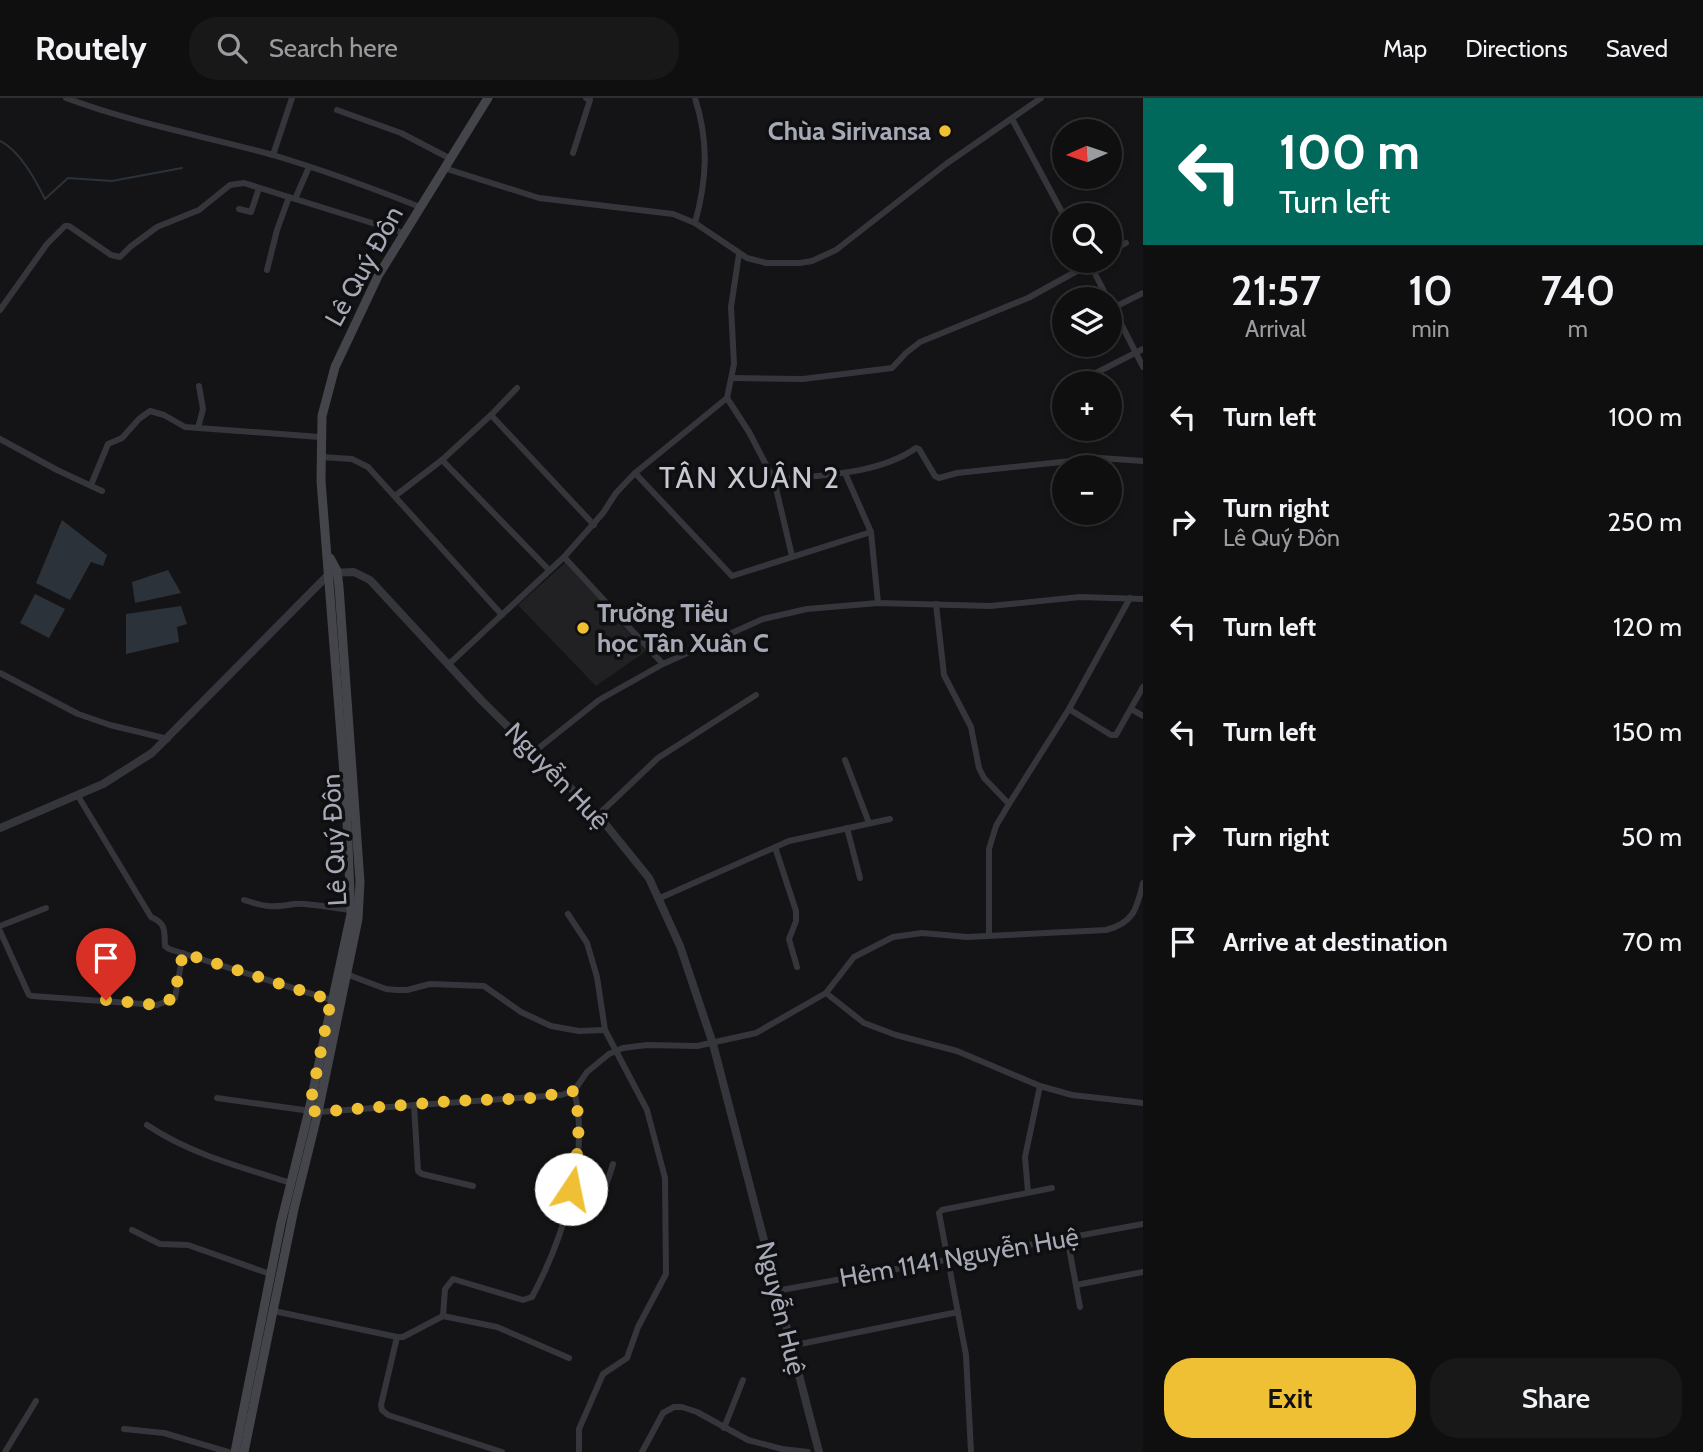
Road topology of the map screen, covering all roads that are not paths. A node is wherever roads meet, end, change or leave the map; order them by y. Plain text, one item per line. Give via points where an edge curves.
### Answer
1 (66, 98) edge
2 (292, 98) edge
3 (488, 98) edge
4 (586, 98) edge
5 (695, 98) edge
6 (1041, 98) edge
7 (337, 110) dead end
8 (1012, 119) junction
9 (573, 153) dead end
10 (274, 155) junction
11 (449, 158) junction
12 (309, 167) junction
13 (444, 168) junction
14 (259, 188) junction
15 (292, 198) junction
16 (1057, 203) edge
17 (420, 207) junction
18 (239, 209) dead end
19 (695, 223) junction
20 (404, 233) junction
21 (1126, 243) dead end
22 (1122, 245) edge
23 (739, 254) junction
24 (267, 270) dead end
25 (1072, 273) edge
26 (1143, 293) edge
27 (1122, 301) edge
28 (0, 310) edge
29 (1122, 327) edge
30 (1143, 349) edge
31 (1136, 353) junction
32 (1143, 367) edge
33 (1100, 371) edge
34 (732, 378) junction
35 (199, 386) dead end
36 (517, 388) dead end
37 (727, 398) junction
38 (491, 415) junction
39 (198, 428) junction
40 (320, 437) junction
41 (0, 439) edge
42 (321, 457) junction
43 (442, 460) junction
44 (1143, 461) edge
45 (845, 472) junction
46 (635, 473) junction
47 (774, 480) junction
48 (91, 485) junction
49 (102, 491) dead end
50 (395, 496) junction
51 (594, 525) junction
52 (871, 532) junction
53 (792, 556) junction
54 (564, 557) junction
55 (549, 570) junction
56 (334, 572) junction
57 (1130, 598) junction
58 (1143, 599) edge
59 (878, 603) junction
60 (936, 604) junction
61 (502, 615) junction
62 (663, 664) junction
63 (448, 665) junction
64 (0, 673) edge
65 (1143, 687) edge
66 (756, 695) dead end
67 (1069, 709) junction
68 (1132, 709) junction
69 (1143, 716) edge
70 (168, 739) junction
71 (535, 751) junction
72 (845, 760) dead end
73 (78, 796) junction
74 (350, 798) junction
75 (1009, 804) junction
76 (598, 815) junction
77 (890, 819) dead end
78 (869, 823) junction
79 (0, 828) edge
80 (847, 828) junction
81 (775, 847) junction
82 (860, 878) dead end
83 (1143, 883) edge
84 (660, 898) junction
85 (244, 900) dead end
86 (46, 908) dead end
87 (351, 910) junction
88 (1135, 911) junction
89 (1143, 914) edge
90 (568, 915) dead end
91 (0, 926) edge
92 (0, 931) edge
93 (989, 935) junction
94 (183, 953) junction
95 (797, 967) dead end
96 (346, 974) junction
97 (825, 993) junction
98 (331, 1000) junction
99 (605, 1030) junction
100 (713, 1044) junction
101 (615, 1052) junction
102 (1040, 1086) junction
103 (574, 1091) junction
104 (217, 1098) dead end
105 (1143, 1103) edge
106 (414, 1105) junction
107 (314, 1111) junction
108 (147, 1125) dead end
109 (613, 1164) dead end
110 (291, 1183) junction
111 (473, 1186) dead end
112 (1052, 1188) dead end
113 (571, 1189) junction
114 (1028, 1192) junction
115 (1143, 1224) edge
116 (132, 1230) dead end
117 (1067, 1237) junction
118 (948, 1260) junction
119 (1143, 1272) edge
120 (271, 1274) junction
121 (1076, 1284) junction
122 (776, 1291) junction
123 (1080, 1307) dead end
124 (274, 1311) junction
125 (958, 1312) junction
126 (443, 1316) junction
127 (397, 1338) junction
128 (790, 1346) junction
129 (569, 1358) dead end
130 (743, 1380) dead end
131 (252, 1391) junction
132 (36, 1401) dead end
133 (724, 1428) junction
134 (124, 1429) dead end
135 (5, 1452) edge
136 (228, 1452) edge
137 (234, 1452) edge
138 (244, 1452) edge
139 (502, 1452) edge
140 (579, 1452) edge
141 (642, 1452) edge
142 (808, 1452) edge
143 (819, 1452) edge
144 (971, 1452) edge

1 - 10 street
2 - 10 street
3 - 11 main road, Lê Quý Đôn
4 - 9 street via 590,100
5 - 19 street via 706,154
6 - 8 street
7 - 11 street via 401,133
8 - 16 street
8 - 23 street via 824,256 782,264
10 - 12 street
11 - 13 main road, Lê Quý Đôn
12 - 15 street
12 - 17 street
13 - 17 main road, Lê Quý Đôn
13 - 19 street via 539,198 652,210
14 - 15 street
14 - 18 street via 251,212
14 - 28 street via 230,185 199,210 158,227 120,257 111,256 65,226
15 - 20 street
15 - 24 street via 276,230
17 - 20 main road, Lê Quý Đôn
19 - 23 street
20 - 40 main road, Lê Quý Đôn via 335,367
21 - 22 street
23 - 34 street via 731,307
25 - 34 street via 1028,298 920,342 892,368 803,379
26 - 27 street
29 - 31 street
30 - 31 street
31 - 32 street
31 - 33 street
34 - 37 street
35 - 39 street via 203,404
36 - 38 street
37 - 46 street
37 - 47 street
38 - 43 street
38 - 51 street
39 - 40 street
39 - 48 street via 185,427 156,412 145,413 122,438 108,444
40 - 42 main road, Lê Quý Đôn
41 - 48 street
42 - 50 street via 352,458 368,467
42 - 56 main road, Lê Quý Đôn via 327,553
43 - 50 street
43 - 55 street
44 - 45 street via 1100,458 939,478 917,447 894,462
45 - 47 street
45 - 52 street
46 - 51 street
46 - 53 street via 732,576
47 - 53 street
48 - 49 street
50 - 61 street
51 - 54 street
52 - 53 street
52 - 59 street
54 - 55 street
54 - 62 street
55 - 61 street
56 - 63 street, Nguyễn Huệ via 360,573 370,580
56 - 70 street
56 - 74 main road, Lê Quý Đôn
57 - 58 street
57 - 60 street via 1080,597 990,606
57 - 67 street
59 - 60 street
59 - 62 street via 785,613
60 - 75 street via 944,675 971,727 984,778
61 - 63 street
62 - 71 street via 599,700
63 - 71 street, Nguyễn Huệ
64 - 70 street via 78,714
65 - 68 street
66 - 76 street via 658,758
67 - 68 street via 1113,735
67 - 75 street
68 - 69 street
70 - 73 street via 112,779
71 - 76 street, Nguyễn Huệ
72 - 78 street
73 - 79 street
73 - 94 street via 151,918 166,929 165,946
74 - 87 main road, Lê Quý Đôn
74 - 96 main road, Lê Quý Đôn via 360,894
75 - 93 street via 989,849
76 - 84 street, Nguyễn Huệ via 636,860
77 - 78 street
78 - 80 street
80 - 81 street
80 - 82 street
81 - 84 street
81 - 95 street via 796,911 789,939
83 - 88 street
84 - 100 street, Nguyễn Huệ
85 - 87 street via 280,908 295,904
86 - 91 street
87 - 98 main road, Lê Quý Đôn
88 - 89 street
88 - 93 street via 1121,926 1106,930
90 - 99 street via 593,962
92 - 94 street via 32,996 157,1005 174,998
93 - 97 street via 893,937 855,957
94 - 98 street
96 - 99 street via 397,990 430,984 484,986 551,1026
96 - 107 main road, Lê Quý Đôn
97 - 100 street via 756,1033
97 - 102 street via 864,1023 957,1051
98 - 107 main road, Lê Quý Đôn
99 - 101 street
100 - 101 street via 635,1045
100 - 122 street, Nguyễn Huệ
101 - 103 street via 587,1072
101 - 140 street via 647,1110 664,1171 666,1274 627,1358 603,1374 579,1429
102 - 105 street via 1072,1095
102 - 114 street via 1025,1157
103 - 106 street
103 - 113 street via 578,1145
104 - 107 street
106 - 107 street
106 - 111 street via 418,1171
107 - 110 main road, Lê Quý Đôn
107 - 124 main road, Lê Quý Đôn
108 - 110 street via 169,1140 215,1159
109 - 113 street via 602,1198
110 - 120 main road, Lê Quý Đôn
112 - 114 street
113 - 126 street via 558,1238 532,1297 523,1300 453,1279 445,1289
114 - 118 street via 940,1210
115 - 117 street, Hẻm 1141 Nguyễn Huệ
116 - 120 street via 160,1244 188,1245
117 - 118 street, Hẻm 1141 Nguyễn Huệ
117 - 121 street
118 - 122 street, Hẻm 1141 Nguyễn Huệ
118 - 125 street
119 - 121 street
120 - 131 main road, Lê Quý Đôn
121 - 123 street
122 - 128 street, Nguyễn Huệ
124 - 127 street
124 - 131 main road, Lê Quý Đôn
125 - 128 street
125 - 144 street
126 - 127 street
126 - 129 street via 505,1330
127 - 139 street via 382,1410
128 - 143 street, Nguyễn Huệ
130 - 133 street
131 - 137 main road, Lê Quý Đôn
131 - 138 main road, Lê Quý Đôn
132 - 135 street
133 - 141 street via 688,1408 674,1407 663,1413
133 - 142 street via 764,1446
134 - 136 street via 164,1433

